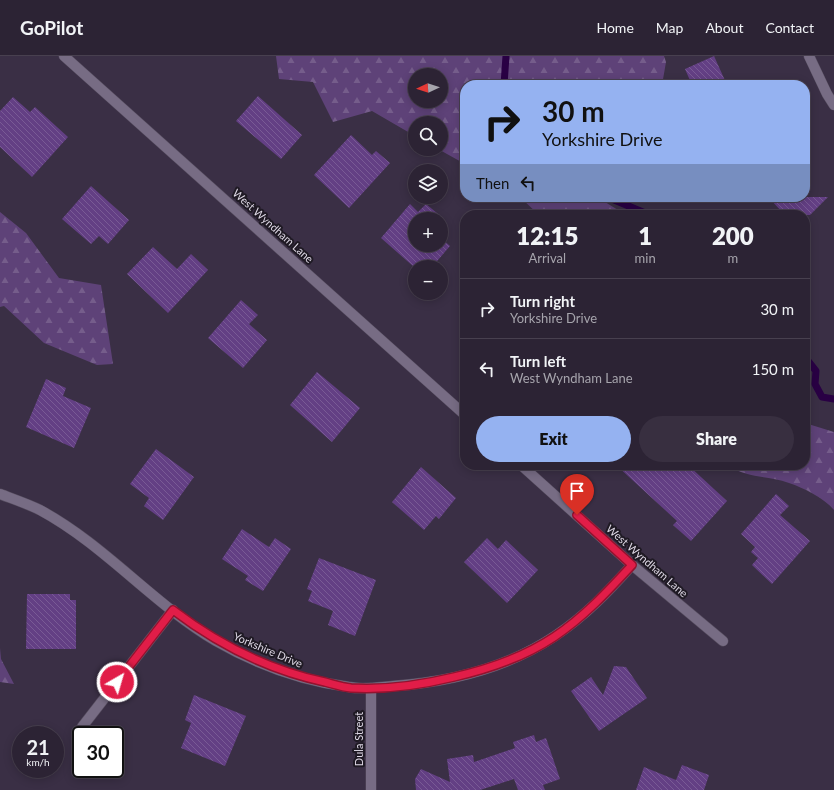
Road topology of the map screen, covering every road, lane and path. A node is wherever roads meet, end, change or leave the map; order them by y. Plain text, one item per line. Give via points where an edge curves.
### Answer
1 (64, 56) edge
2 (809, 56) edge
3 (834, 105) edge
4 (460, 411) edge
5 (527, 470) edge
6 (0, 494) edge
7 (632, 565) junction
8 (173, 610) junction
9 (723, 641) dead end
10 (371, 688) junction
11 (83, 726) edge
12 (371, 790) edge

1 - 4 street, West Wyndham Lane
2 - 3 street
5 - 7 street, West Wyndham Lane
6 - 8 street, Yorkshire Drive via 40,510 71,530
7 - 9 street, West Wyndham Lane
7 - 10 street, Yorkshire Drive via 592,608 554,637 519,656 480,671 429,683
8 - 10 street, Yorkshire Drive via 216,641 296,676 350,688
8 - 11 street
10 - 12 street, Dula Street

